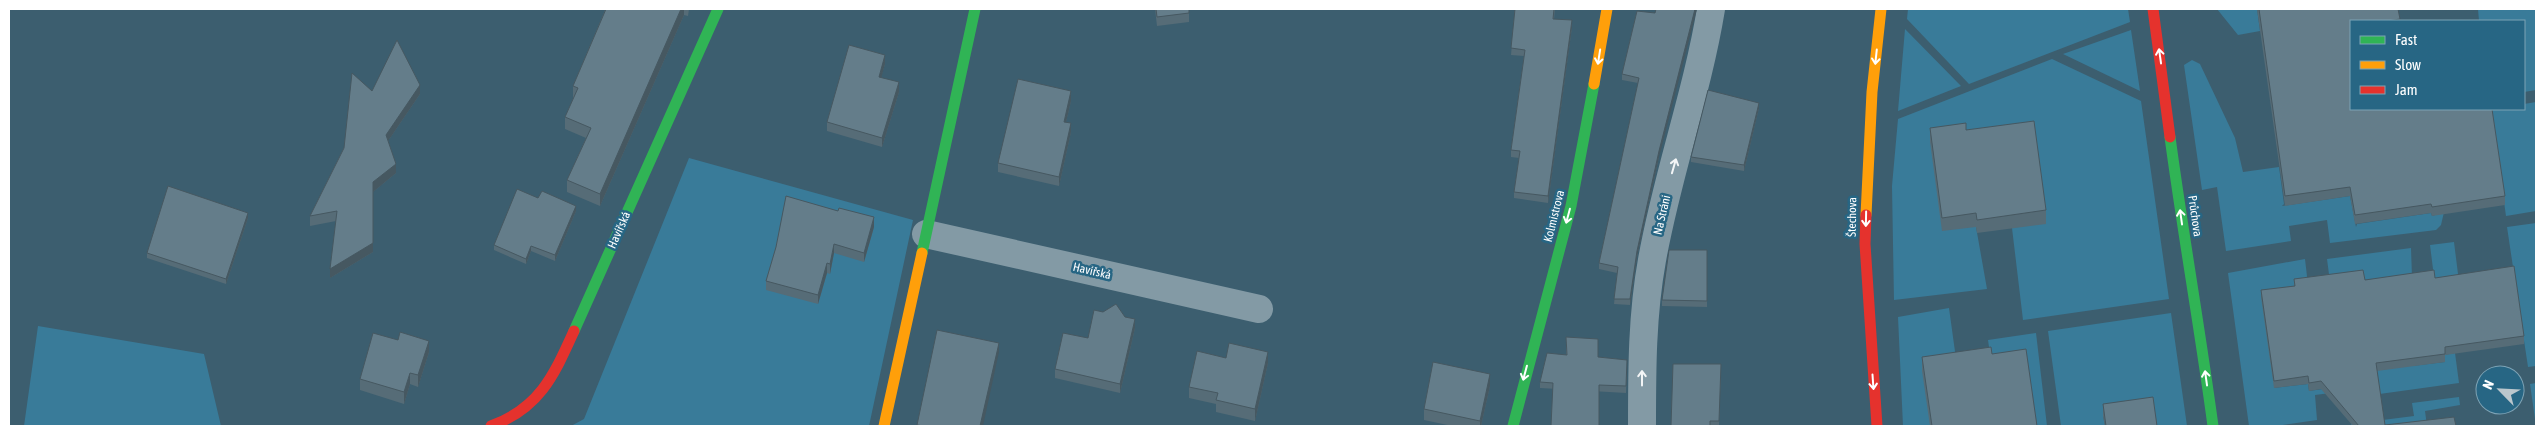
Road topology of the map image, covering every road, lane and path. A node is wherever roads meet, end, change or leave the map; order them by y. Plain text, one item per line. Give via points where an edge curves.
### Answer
1 (718, 9) edge
2 (975, 9) edge
3 (1607, 9) edge
4 (1711, 9) edge
5 (1881, 9) edge
6 (2153, 9) edge
7 (926, 234) junction
8 (1258, 309) dead end
9 (491, 426) edge
10 (884, 426) edge
11 (1513, 426) edge
12 (1642, 426) edge
13 (1877, 426) edge
14 (2213, 426) edge

1 - 9 street, Havířská via 554,375 530,405
2 - 7 street
3 -> 11 street, Kolmistrova via 1575,187
12 -> 4 street, Na Stráni via 1642,343 1652,261 1705,47
5 -> 13 street, Štechova via 1872,92 1865,244
14 -> 6 street, Průchova via 2185,250
7 - 8 street, Havířská
7 - 10 street

